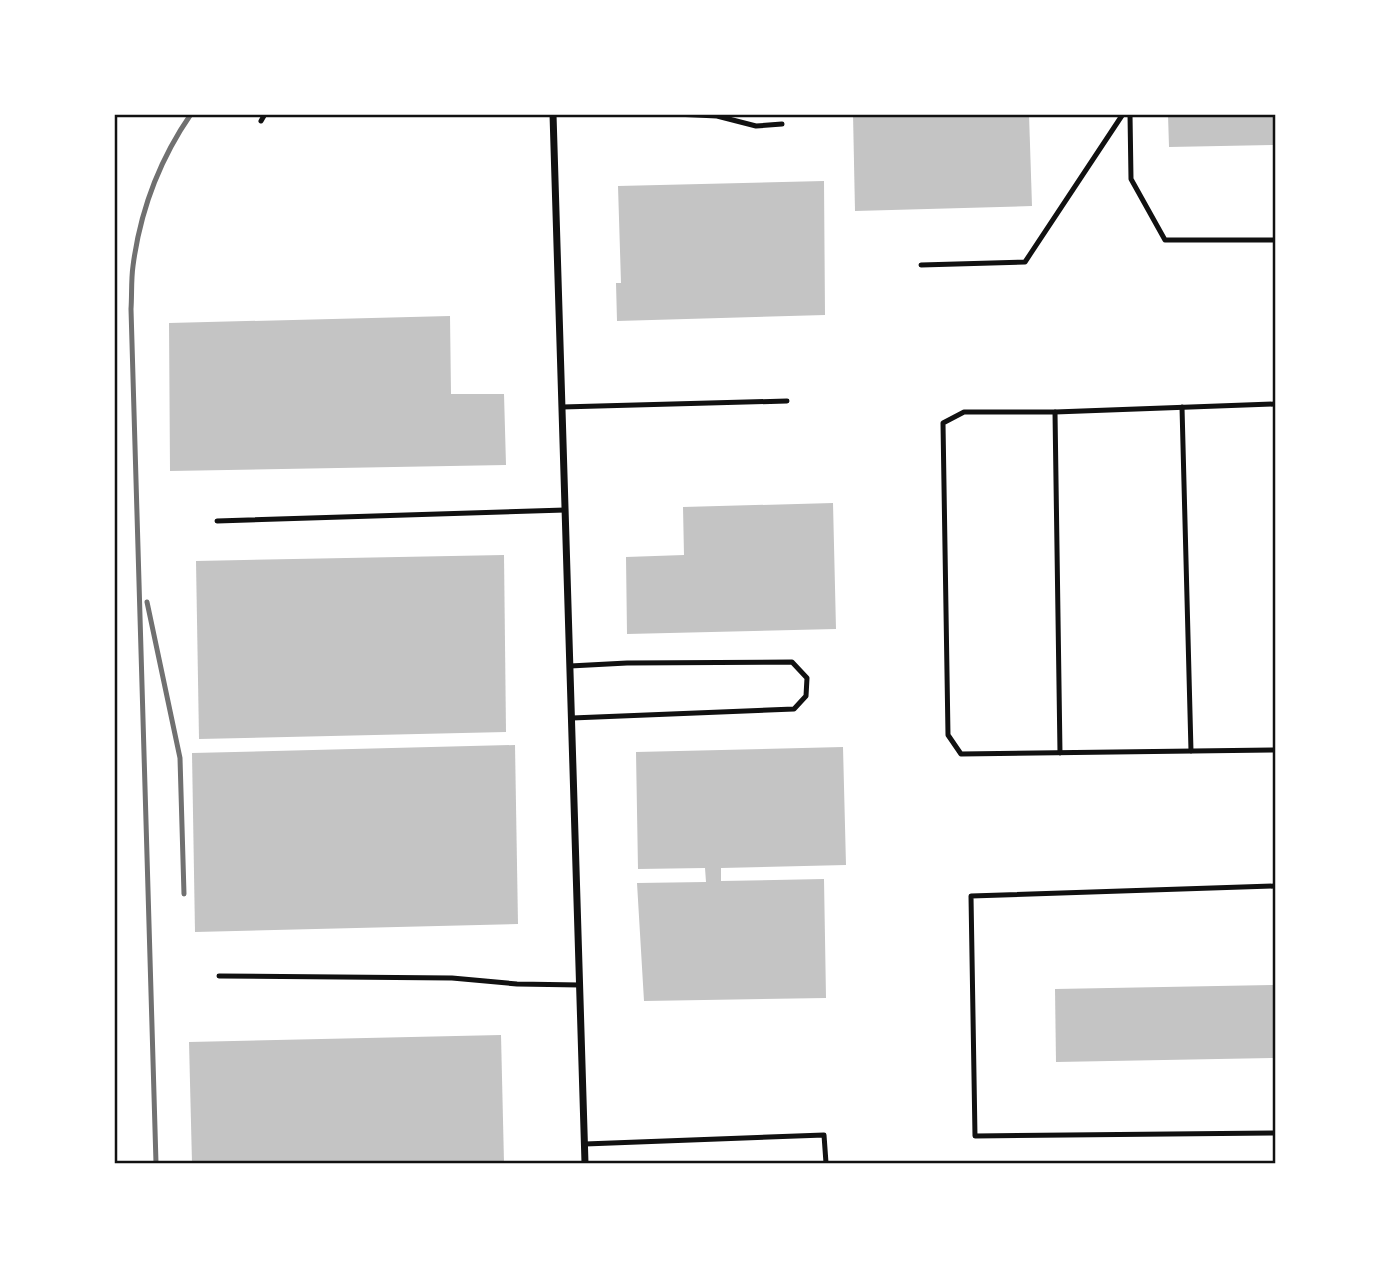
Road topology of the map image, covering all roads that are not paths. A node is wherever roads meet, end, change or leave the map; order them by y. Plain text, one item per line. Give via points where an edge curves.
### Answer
1 (265, 114) edge
2 (553, 114) edge
3 (675, 114) edge
4 (1123, 114) edge
5 (1130, 114) edge
6 (261, 121) dead end
7 (782, 124) dead end
8 (1275, 240) edge
9 (922, 265) dead end
10 (787, 401) dead end
11 (1275, 404) edge
12 (562, 407) junction
13 (1182, 407) junction
14 (1055, 412) junction
15 (565, 510) junction
16 (217, 521) dead end
17 (570, 666) junction
18 (572, 718) junction
19 (1275, 750) edge
20 (1191, 751) junction
21 (1059, 752) junction
22 (1275, 886) edge
23 (219, 976) dead end
24 (580, 985) junction
25 (1275, 1133) edge
26 (585, 1144) junction
27 (585, 1163) edge
28 (826, 1163) edge

1 - 6 lane
2 - 12 street
3 - 7 lane
4 - 9 lane via 1025,262
5 - 8 lane via 1131,178 1165,240
10 - 12 lane
11 - 13 lane
12 - 15 street
13 - 14 lane
13 - 20 lane
14 - 21 lane
14 - 21 lane via 964,412 943,423 948,735 961,754
15 - 16 lane
15 - 17 street
17 - 18 street
17 - 18 lane via 792,662 807,678 806,696 794,709
18 - 24 street
19 - 20 lane
20 - 21 lane
22 - 25 lane via 971,896 975,1136
23 - 24 lane via 452,978
24 - 26 street
26 - 27 street
26 - 28 lane via 824,1135

